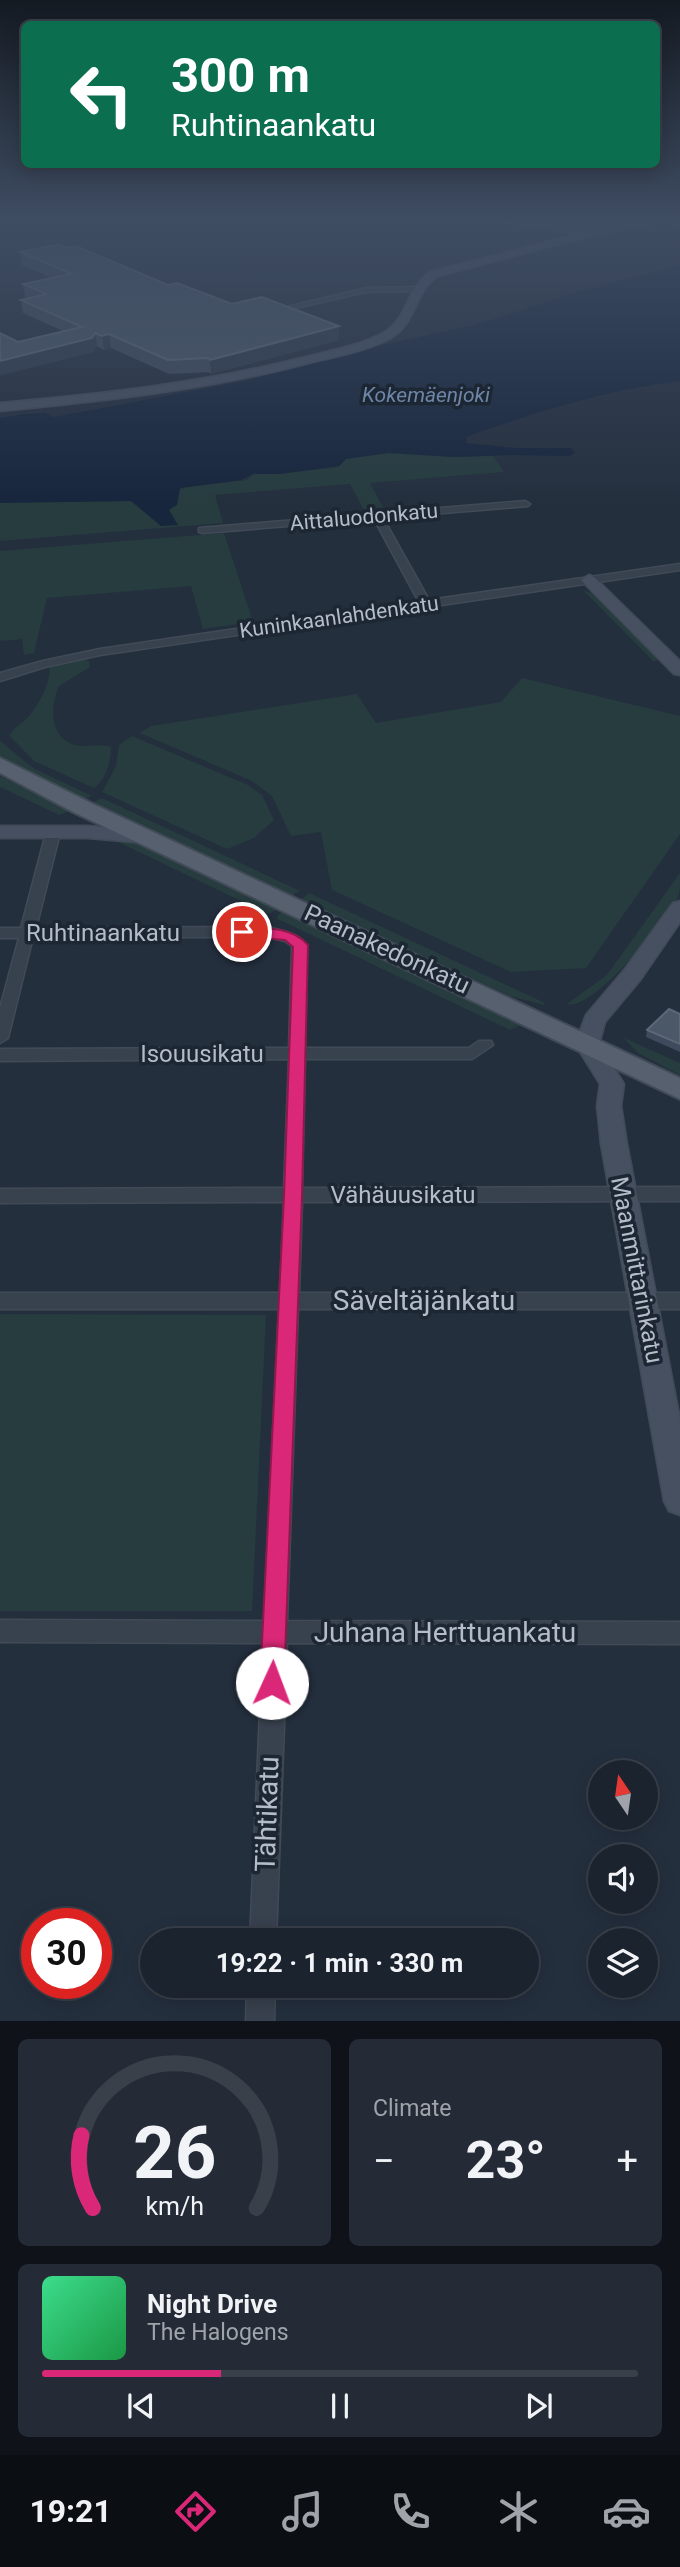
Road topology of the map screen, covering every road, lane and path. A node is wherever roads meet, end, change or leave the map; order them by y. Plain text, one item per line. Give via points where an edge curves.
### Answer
1 (408, 314) edge
2 (0, 407) edge
3 (525, 504) dead end
4 (377, 516) junction
5 (203, 530) dead end
6 (680, 566) edge
7 (589, 580) junction
8 (426, 604) junction
9 (680, 670) edge
10 (0, 677) edge
11 (6, 769) edge
12 (0, 832) edge
13 (53, 833) junction
14 (146, 837) junction
15 (680, 908) edge
16 (0, 933) edge
17 (28, 933) junction
18 (289, 937) joint
19 (0, 1038) edge
20 (587, 1044) junction
21 (485, 1045) dead end
22 (296, 1054) junction
23 (0, 1055) edge
24 (680, 1089) edge
25 (680, 1194) edge
26 (623, 1195) junction
27 (0, 1196) edge
28 (293, 1196) junction
29 (289, 1300) junction
30 (0, 1301) edge
31 (644, 1301) junction
32 (680, 1301) edge
33 (680, 1501) edge
34 (0, 1632) edge
35 (274, 1632) junction
36 (680, 1633) edge
37 (263, 1928) edge
38 (261, 1998) edge
39 (260, 2021) edge

1 - 2 main road via 401,326 370,342 270,370 120,395
3 - 4 street, Aittaluodonkatu
4 - 5 street, Aittaluodonkatu
4 - 8 street
6 - 7 street, Kuninkaanlahdenkatu
7 - 8 street, Kuninkaanlahdenkatu
7 - 9 main road
8 - 10 street, Kuninkaanlahdenkatu via 100,652
11 - 14 main road, Paanakedonkatu
12 - 13 main road
13 - 14 main road
13 - 17 street
14 - 20 main road, Paanakedonkatu
15 - 20 main road via 594,1020
16 - 17 street, Ruhtinaankatu
17 - 18 street, Ruhtinaankatu via 267,932
17 - 19 street
18 - 22 street, Tähtikatu via 300,945
20 - 24 main road, Paanakedonkatu
20 - 26 main road, Maanmittarinkatu via 612,1084 609,1106
21 - 22 street, Isouusikatu via 472,1053
22 - 23 street, Isouusikatu
22 - 28 street, Tähtikatu
25 - 26 street, Vähäuusikatu
26 - 28 street, Vähäuusikatu
26 - 31 main road, Maanmittarinkatu
27 - 28 street, Vähäuusikatu
28 - 29 street, Tähtikatu
29 - 30 street, Säveltäjänkatu
29 - 31 street, Säveltäjänkatu
29 - 35 street, Tähtikatu
31 - 32 street, Säveltäjänkatu
31 - 33 main road, Maanmittarinkatu
34 - 35 street, Juhana Herttuankatu
35 - 36 street, Juhana Herttuankatu
35 - 37 street, Tähtikatu
38 - 39 street

